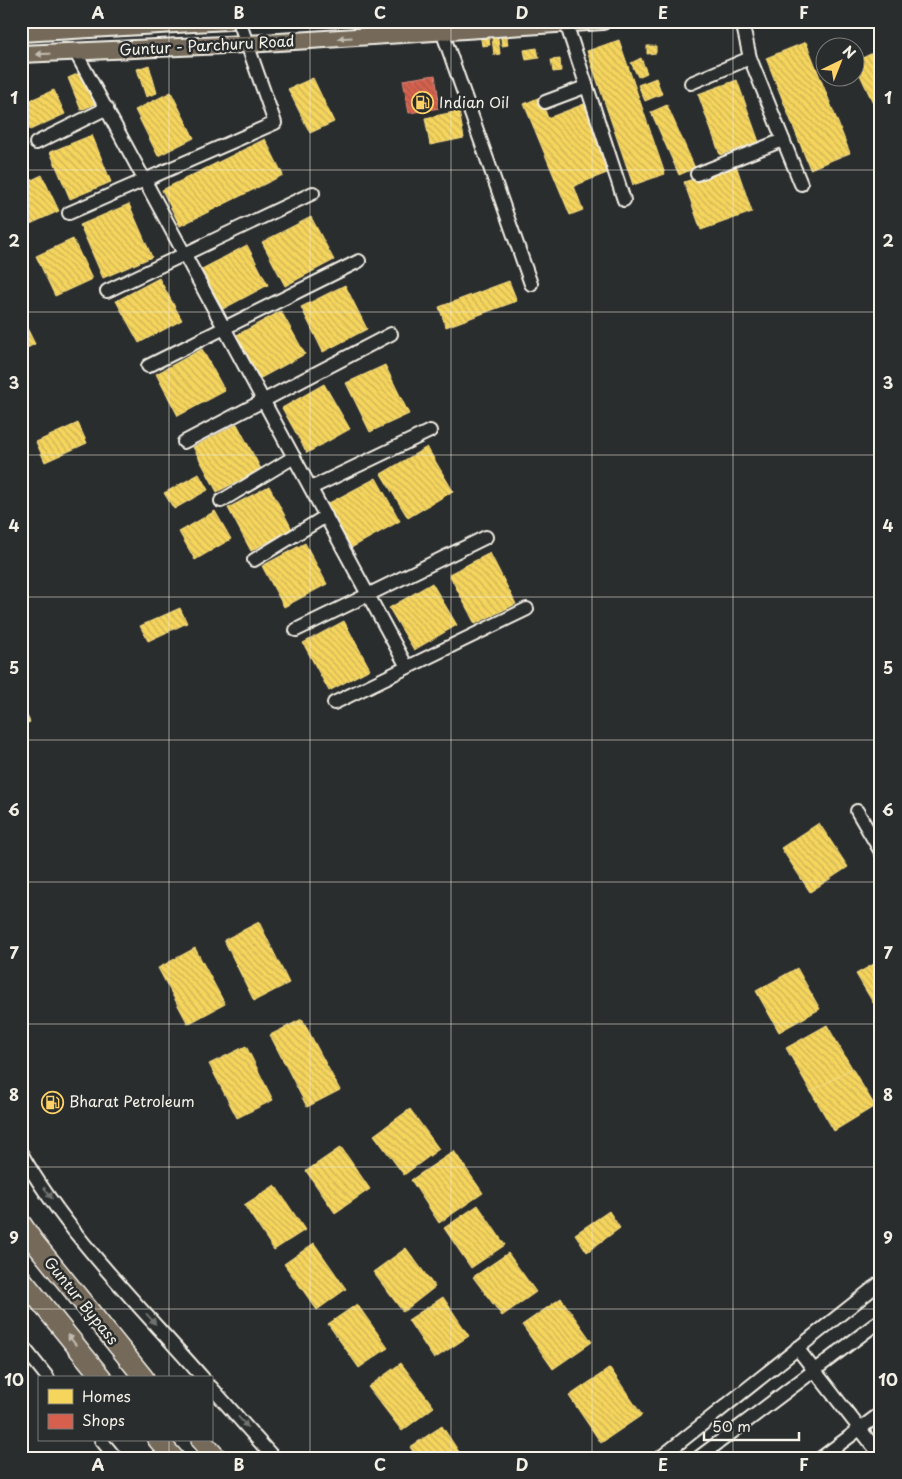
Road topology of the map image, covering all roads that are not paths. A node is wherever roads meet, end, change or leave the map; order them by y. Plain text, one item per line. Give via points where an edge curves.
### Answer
1 (228, 21) edge
2 (239, 21) edge
3 (603, 21) edge
4 (742, 21) edge
5 (566, 23) junction
6 (442, 31) junction
7 (21, 33) edge
8 (248, 44) junction
9 (76, 53) junction
10 (21, 54) edge
11 (750, 58) junction
12 (691, 84) dead end
13 (585, 87) junction
14 (545, 102) dead end
15 (107, 108) junction
16 (783, 140) junction
17 (36, 144) dead end
18 (697, 174) dead end
19 (145, 179) junction
20 (800, 184) dead end
21 (313, 193) dead end
22 (624, 200) dead end
23 (68, 213) dead end
24 (185, 254) junction
25 (358, 261) dead end
26 (531, 284) dead end
27 (107, 291) dead end
28 (225, 328) junction
29 (391, 334) dead end
30 (148, 366) dead end
31 (264, 400) junction
32 (430, 432) dead end
33 (184, 442) dead end
34 (294, 458) junction
35 (311, 488) junction
36 (221, 501) dead end
37 (326, 516) junction
38 (486, 537) dead end
39 (254, 560) dead end
40 (368, 594) junction
41 (527, 609) dead end
42 (296, 630) dead end
43 (407, 667) junction
44 (334, 703) dead end
45 (857, 811) dead end
46 (881, 852) edge
47 (21, 1153) edge
48 (21, 1223) edge
49 (21, 1278) edge
50 (881, 1282) edge
51 (881, 1320) edge
52 (21, 1344) edge
53 (797, 1348) junction
54 (814, 1370) junction
55 (46, 1376) edge
56 (100, 1376) edge
57 (142, 1376) edge
58 (201, 1376) edge
59 (212, 1388) edge
60 (881, 1413) edge
61 (860, 1429) junction
62 (103, 1442) edge
63 (160, 1442) edge
64 (203, 1442) edge
65 (881, 1456) edge
66 (116, 1458) edge
67 (174, 1458) edge
68 (217, 1458) edge
69 (274, 1458) edge
70 (660, 1458) edge
71 (698, 1458) edge
72 (821, 1458) edge

1 - 7 main road, Guntur - Parchuru Road
2 - 8 street
3 - 5 main road, Guntur - Parchuru Road
4 - 11 street
5 - 6 main road, Guntur - Parchuru Road
5 - 13 street
6 -> 8 main road, Guntur - Parchuru Road
6 - 26 street
8 - 9 main road, Guntur - Parchuru Road
8 - 19 street via 275,123
9 -> 10 main road, Guntur - Parchuru Road
9 - 15 street
11 - 12 street
11 - 16 street
13 - 14 street
13 - 22 street
15 - 17 street
15 - 19 street
16 - 18 street
16 - 20 street
19 - 23 street
19 - 24 street
21 - 24 street
24 - 27 street
24 - 28 street
25 - 28 street
28 - 30 street
28 - 31 street
29 - 31 street
31 - 33 street
31 - 34 street
32 - 35 street
34 - 35 street
34 - 36 street
35 - 37 street
37 - 39 street
37 - 40 street
38 - 40 street
40 - 42 street
40 - 43 street
41 - 43 street
43 - 44 street
45 - 46 street
47 -> 58 street via 34,1176 96,1258
48 - 57 highway, Guntur Bypass
56 -> 49 highway
50 - 53 street
51 - 54 street
52 - 55 street
53 - 54 street
53 - 70 street
54 - 61 street
54 - 71 street
59 -> 69 street
60 - 61 street
61 - 65 street
61 - 72 street
62 - 66 street
63 - 67 highway
64 - 68 highway

